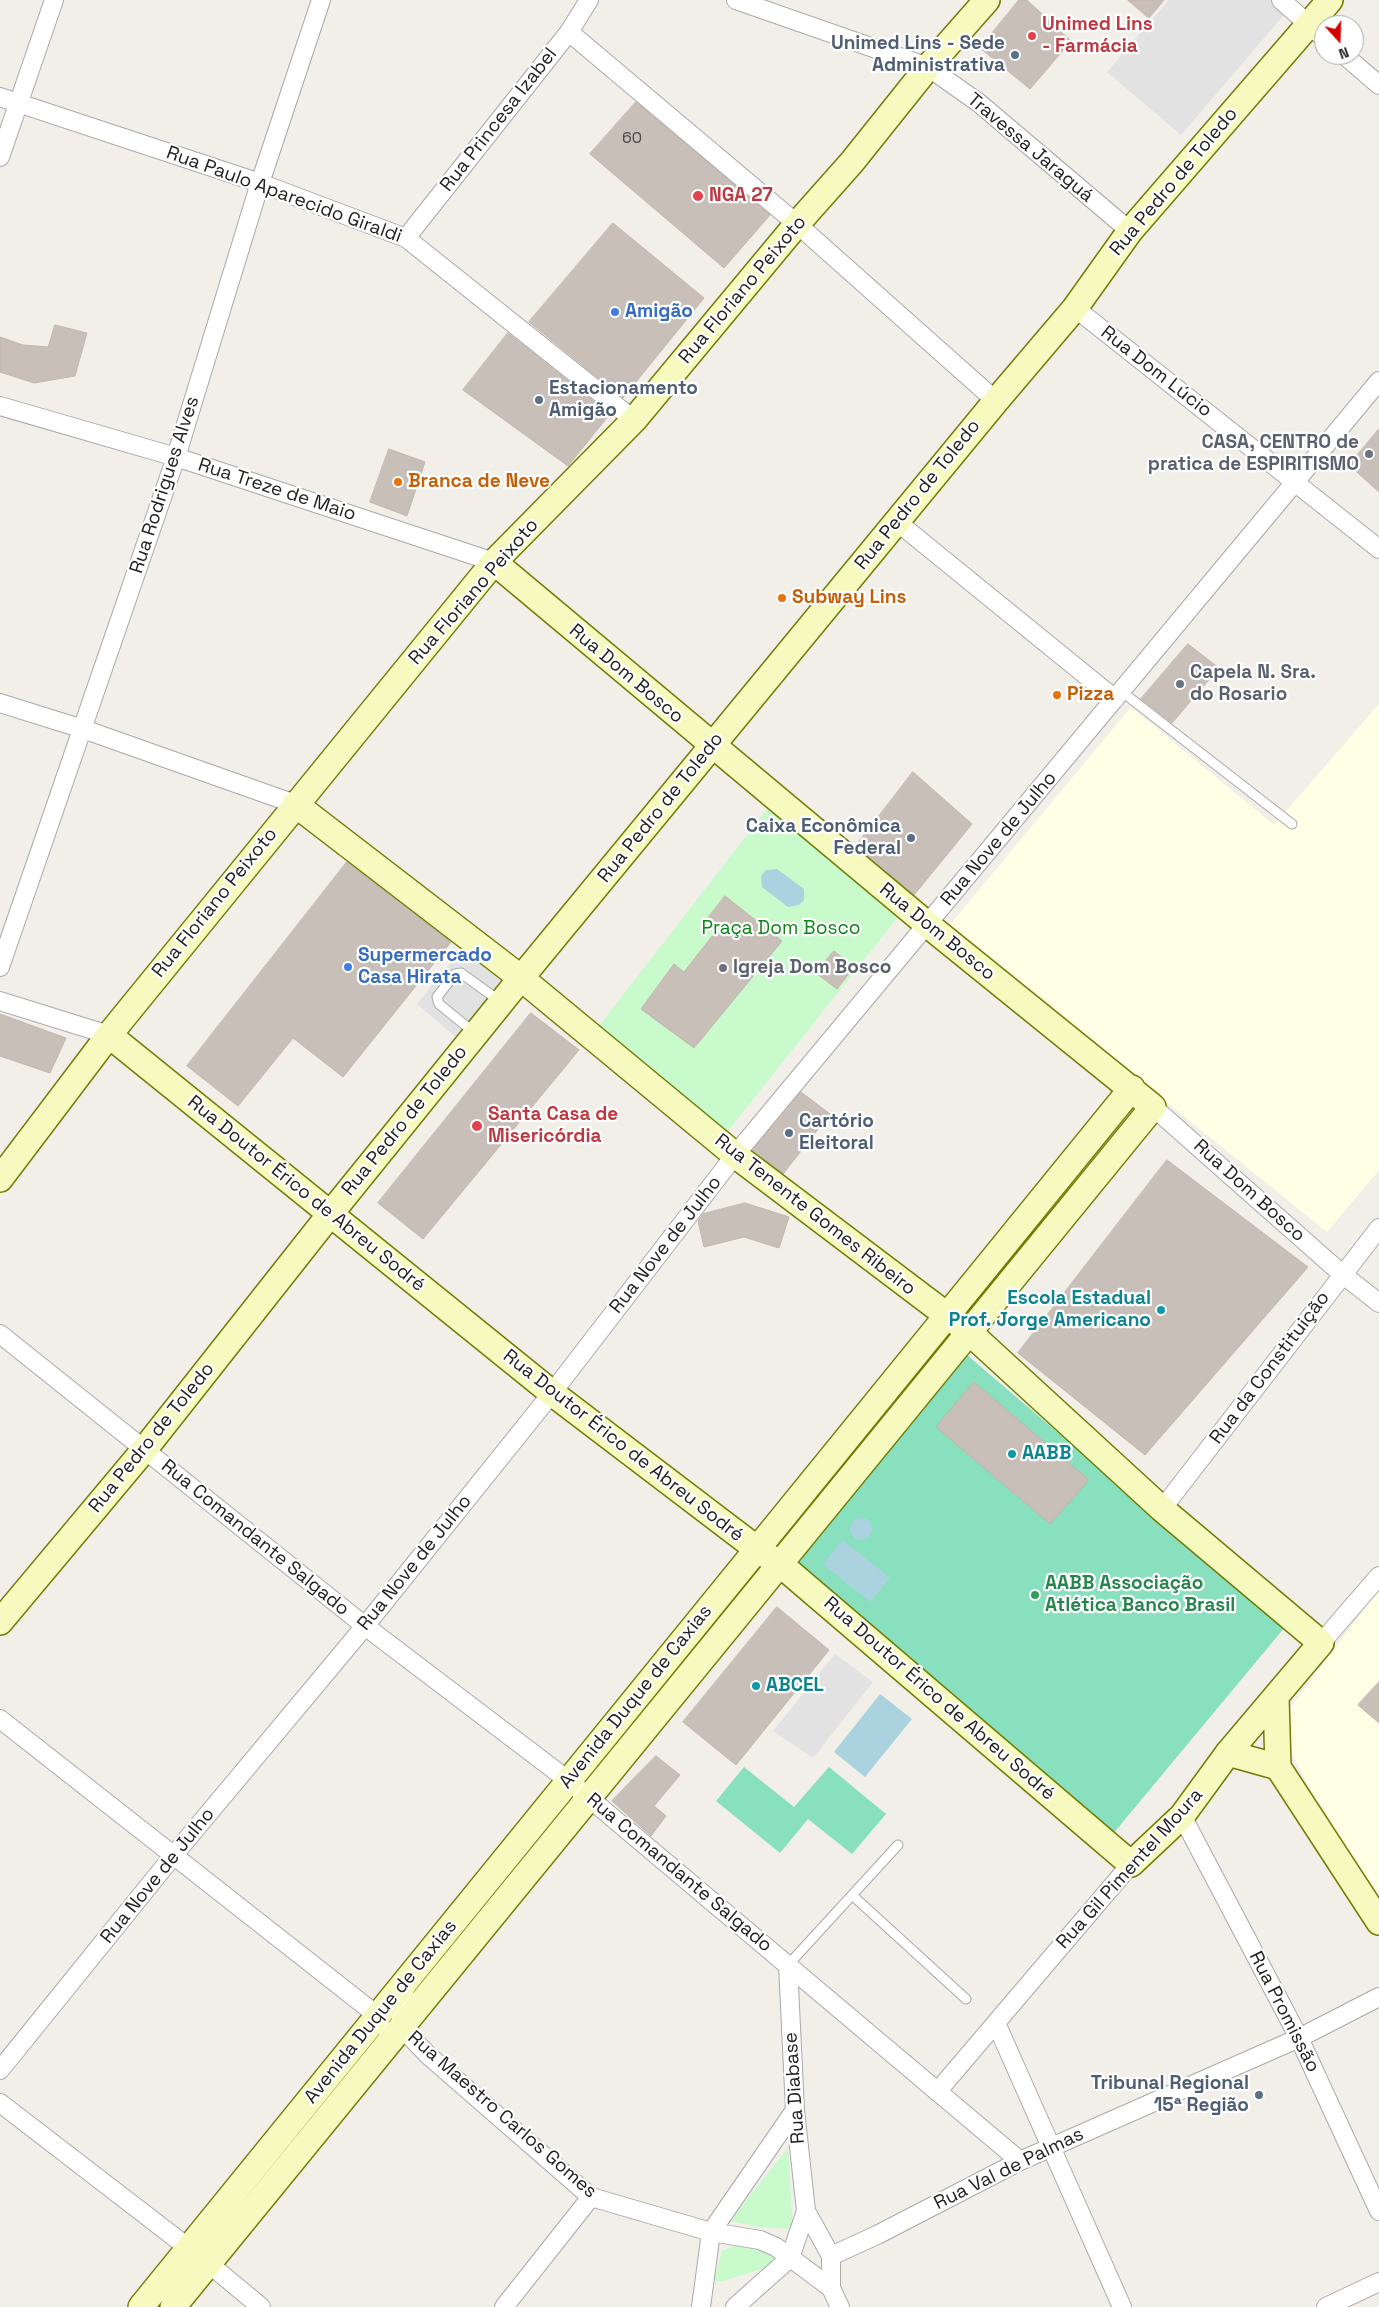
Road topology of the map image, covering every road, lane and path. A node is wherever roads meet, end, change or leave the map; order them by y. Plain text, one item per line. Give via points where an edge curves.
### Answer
1 (54, 0) edge
2 (321, 0) edge
3 (588, 0) edge
4 (736, 0) edge
5 (987, 0) edge
6 (1281, 0) edge
7 (1330, 0) edge
8 (1323, 15) edge
9 (1314, 29) edge
10 (569, 32) junction
11 (1314, 33) edge
12 (1356, 65) edge
13 (928, 67) junction
14 (1379, 85) edge
15 (0, 97) edge
16 (20, 103) junction
17 (0, 157) edge
18 (260, 183) junction
19 (797, 224) junction
20 (1130, 231) junction
21 (406, 238) junction
22 (1075, 308) junction
23 (1379, 381) edge
24 (996, 400) junction
25 (0, 406) edge
26 (634, 420) junction
27 (176, 457) junction
28 (1295, 482) junction
29 (896, 521) junction
30 (1379, 549) edge
31 (494, 562) junction
32 (1118, 695) junction
33 (0, 703) edge
34 (84, 729) junction
35 (712, 746) junction
36 (295, 804) junction
37 (1292, 824) dead end
38 (928, 925) junction
39 (0, 967) edge
40 (521, 978) junction
41 (0, 1001) edge
42 (501, 1002) junction
43 (476, 1034) junction
44 (109, 1035) junction
45 (1132, 1088) junction
46 (1153, 1107) junction
47 (735, 1155) junction
48 (0, 1178) edge
49 (331, 1213) junction
50 (1379, 1228) edge
51 (1342, 1274) junction
52 (1379, 1303) edge
53 (947, 1316) junction
54 (968, 1332) junction
55 (0, 1334) edge
56 (552, 1393) junction
57 (144, 1450) junction
58 (1162, 1509) junction
59 (757, 1549) junction
60 (780, 1564) junction
61 (1379, 1576) edge
62 (0, 1622) edge
63 (365, 1626) junction
64 (1321, 1643) junction
65 (1276, 1697) junction
66 (0, 1719) edge
67 (1228, 1754) junction
68 (1278, 1767) junction
69 (569, 1781) junction
70 (589, 1797) junction
71 (1182, 1816) junction
72 (898, 1845) dead end
73 (173, 1856) junction
74 (1131, 1864) junction
75 (852, 1895) junction
76 (1379, 1922) edge
77 (788, 1965) junction
78 (406, 1981) junction
79 (1379, 1997) edge
80 (966, 1998) dead end
81 (378, 2016) junction
82 (996, 2023) junction
83 (400, 2027) junction
84 (1299, 2038) junction
85 (376, 2058) junction
86 (0, 2070) edge
87 (937, 2092) junction
88 (0, 2103) edge
89 (795, 2110) junction
90 (1051, 2146) junction
91 (1020, 2161) junction
92 (592, 2198) junction
93 (806, 2211) junction
94 (1379, 2211) edge
95 (711, 2232) junction
96 (199, 2255) junction
97 (831, 2256) junction
98 (790, 2258) junction
99 (1379, 2282) edge
100 (832, 2288) junction
101 (141, 2307) edge
102 (173, 2307) edge
103 (260, 2307) edge
104 (504, 2307) edge
105 (701, 2307) edge
106 (735, 2307) edge
107 (840, 2307) edge
108 (1122, 2307) edge
109 (1326, 2307) edge

1 - 16 street
2 - 18 street, Rua Rodrigues Alves
3 - 10 street, Rua Princesa Izabel
4 - 13 street, Travessa Jaraguá
5 - 13 main road, Rua Floriano Peixoto
6 - 9 street
7 - 8 main road, Rua Pedro de Toledo
10 - 19 street
10 - 21 street, Rua Princesa Izabel
11 - 20 main road, Rua Pedro de Toledo
12 - 14 street
13 - 19 main road, Rua Floriano Peixoto via 852,162
13 - 20 street, Travessa Jaraguá via 979,103
15 - 16 street, Rua Paulo Aparecido Giraldi
16 - 17 street
16 - 18 street, Rua Paulo Aparecido Giraldi
18 - 21 street, Rua Paulo Aparecido Giraldi
18 - 27 street, Rua Rodrigues Alves
19 - 24 street
19 - 26 main road, Rua Floriano Peixoto
20 - 22 main road, Rua Pedro de Toledo
21 - 26 street, Rua Paulo Aparecido Giraldi
22 - 24 main road, Rua Pedro de Toledo
22 - 28 street, Rua Dom Lúcio
23 - 28 street, Rua Nove de Julho
24 - 29 main road, Rua Pedro de Toledo
25 - 27 street, Rua Treze de Maio
26 - 31 main road, Rua Floriano Peixoto
27 - 31 street, Rua Treze de Maio
27 - 34 street, Rua Rodrigues Alves
28 - 30 street, Rua Dom Lúcio
28 - 32 street, Rua Nove de Julho
29 - 32 street
29 - 35 main road, Rua Pedro de Toledo
31 - 35 main road, Rua Dom Bosco
31 - 36 main road, Rua Floriano Peixoto
32 - 37 lane
32 - 38 street, Rua Nove de Julho
33 - 34 street
34 - 36 street
34 - 39 street, Rua Rodrigues Alves
35 - 38 main road, Rua Dom Bosco
35 - 40 main road, Rua Pedro de Toledo
36 - 40 main road, Rua Tenente Gomes Ribeiro
36 - 44 main road, Rua Floriano Peixoto
38 - 45 main road, Rua Dom Bosco
38 - 47 street, Rua Nove de Julho
40 - 42 main road, Rua Pedro de Toledo
40 - 47 main road, Rua Tenente Gomes Ribeiro
41 - 44 street
42 - 43 main road, Rua Pedro de Toledo
42 - 43 lane via 461,973 455,974 437,996 439,1004
43 - 49 main road, Rua Pedro de Toledo
44 - 48 main road, Rua Floriano Peixoto
44 - 49 main road, Rua Doutor Érico de Abreu Sodré
45 - 46 main road, Rua Dom Bosco
45 - 53 main road, Avenida Duque de Caxias
46 - 51 street, Rua Dom Bosco
46 - 54 main road, Avenida Duque de Caxias
47 - 53 main road, Rua Tenente Gomes Ribeiro
47 - 56 street, Rua Nove de Julho
49 - 56 main road, Rua Doutor Érico de Abreu Sodré
49 - 57 main road, Rua Pedro de Toledo
50 - 51 street, Rua da Constituição
51 - 52 street, Rua Dom Bosco
51 - 58 street, Rua da Constituição
53 - 54 main road, Rua Tenente Gomes Ribeiro
53 - 59 main road, Avenida Duque de Caxias
54 - 58 main road, Rua Tenente Gomes Ribeiro
54 - 60 main road, Avenida Duque de Caxias
55 - 57 street, Rua Comandante Salgado
56 - 59 main road, Rua Doutor Érico de Abreu Sodré
56 - 63 street, Rua Nove de Julho
57 - 62 main road, Rua Pedro de Toledo
57 - 63 street, Rua Comandante Salgado
58 - 64 main road, Rua Tenente Gomes Ribeiro
59 - 60 main road, Rua Doutor Érico de Abreu Sodré
59 - 69 main road, Avenida Duque de Caxias
60 - 70 main road, Avenida Duque de Caxias
60 - 74 main road, Rua Doutor Érico de Abreu Sodré
61 - 64 street, Rua Gil Pimentel Moura
63 - 69 street, Rua Comandante Salgado
63 - 73 street, Rua Nove de Julho
64 - 65 main road, Rua Gil Pimentel Moura
65 - 67 main road, Rua Gil Pimentel Moura
65 - 68 main road
66 - 73 street
67 - 68 main road
67 - 71 main road, Rua Gil Pimentel Moura
68 - 76 main road
69 - 70 street, Rua Comandante Salgado
69 - 78 main road, Avenida Duque de Caxias
70 - 77 street, Rua Comandante Salgado
70 - 83 main road, Avenida Duque de Caxias
71 - 74 main road, Rua Gil Pimentel Moura
71 - 84 street, Rua Promissão
72 - 75 lane
73 - 81 street
73 - 86 street, Rua Nove de Julho
74 - 82 street, Rua Gil Pimentel Moura
75 - 77 lane
75 - 80 lane
77 - 87 street, Rua Comandante Salgado
77 - 89 street, Rua Diabase
78 - 81 main road, Avenida Duque de Caxias
78 - 83 street, Rua Maestro Carlos Gomes
79 - 84 street, Rua Val de Palmas
81 - 85 street, Rua Maestro Carlos Gomes via 381,2038
81 - 96 main road, Avenida Duque de Caxias
82 - 87 street, Rua Gil Pimentel Moura
82 - 90 street
83 - 85 main road, Avenida Duque de Caxias
83 - 92 street, Rua Maestro Carlos Gomes
84 - 90 street, Rua Val de Palmas
84 - 94 street, Rua Promissão
85 - 96 main road, Avenida Duque de Caxias
87 - 91 street, Rua Comandante Salgado
88 - 96 street
89 - 93 street, Rua Diabase
89 - 95 street
90 - 91 street, Rua Val de Palmas
90 - 108 street
91 - 97 street, Rua Val de Palmas
92 - 95 street, Rua Maestro Carlos Gomes
92 - 104 street
93 - 97 street, Rua Diabase
93 - 98 street, Rua Diabase
95 - 98 street, Rua Maestro Carlos Gomes via 760,2240
95 - 105 street
96 - 101 main road, Avenida Duque de Caxias
96 - 102 main road, Avenida Duque de Caxias
96 - 103 street
97 - 100 street, Rua Diabase
98 - 100 street
98 - 106 street
99 - 109 street
100 - 107 street, Rua Diabase

